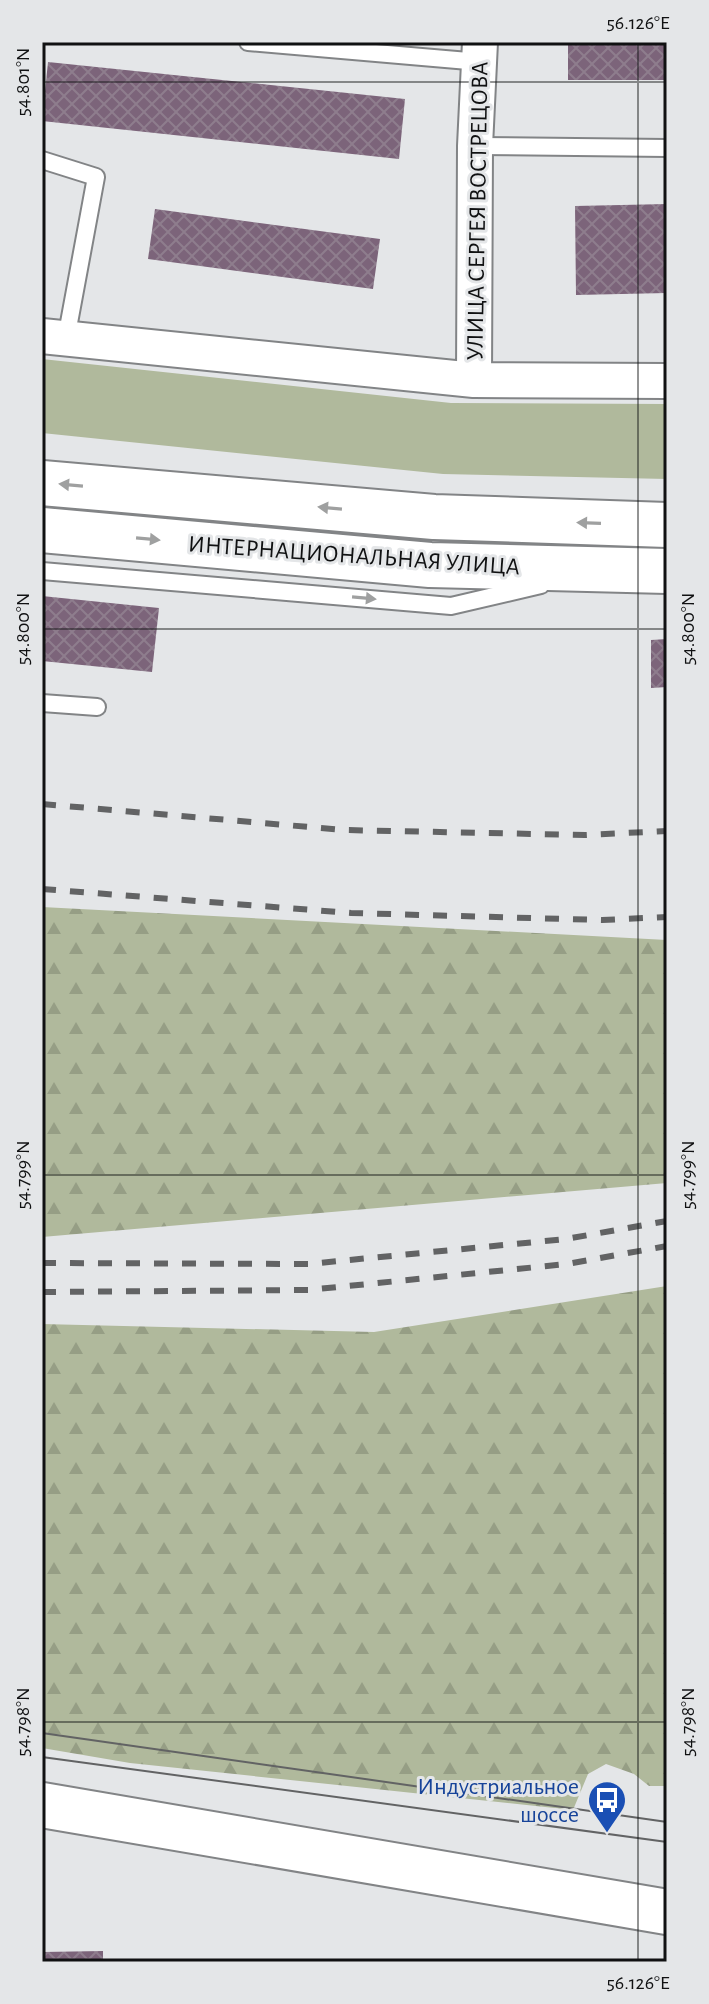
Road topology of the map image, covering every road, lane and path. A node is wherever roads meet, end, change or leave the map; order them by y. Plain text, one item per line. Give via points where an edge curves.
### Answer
1 (248, 42) edge
2 (480, 52) edge
3 (475, 146) junction
4 (667, 148) edge
5 (42, 160) edge
6 (54, 338) edge
7 (474, 380) junction
8 (667, 381) edge
9 (42, 483) edge
10 (667, 525) edge
11 (42, 530) edge
12 (432, 541) junction
13 (607, 570) junction
14 (42, 571) edge
15 (667, 571) edge
16 (42, 703) edge
17 (97, 707) dead end
18 (42, 1805) edge
19 (667, 1912) edge

1 - 2 lane
2 - 3 street, УЛИЦА СЕРГЕЯ ВОСТРЕЦОВА
3 - 4 lane
3 - 7 street, УЛИЦА СЕРГЕЯ ВОСТРЕЦОВА
5 - 6 lane via 96,177
6 - 7 street
7 - 8 street
12 -> 9 main road, ИНТЕРНАЦИОНАЛЬНАЯ УЛИЦА
10 -> 12 main road, ИНТЕРНАЦИОНАЛЬНАЯ УЛИЦА
11 -> 12 main road, ИНТЕРНАЦИОНАЛЬНАЯ УЛИЦА
12 - 13 main road, ИНТЕРНАЦИОНАЛЬНАЯ УЛИЦА
14 -> 13 lane via 451,606
13 - 15 main road, ИНТЕРНАЦИОНАЛЬНАЯ УЛИЦА
16 - 17 lane
18 - 19 main road

